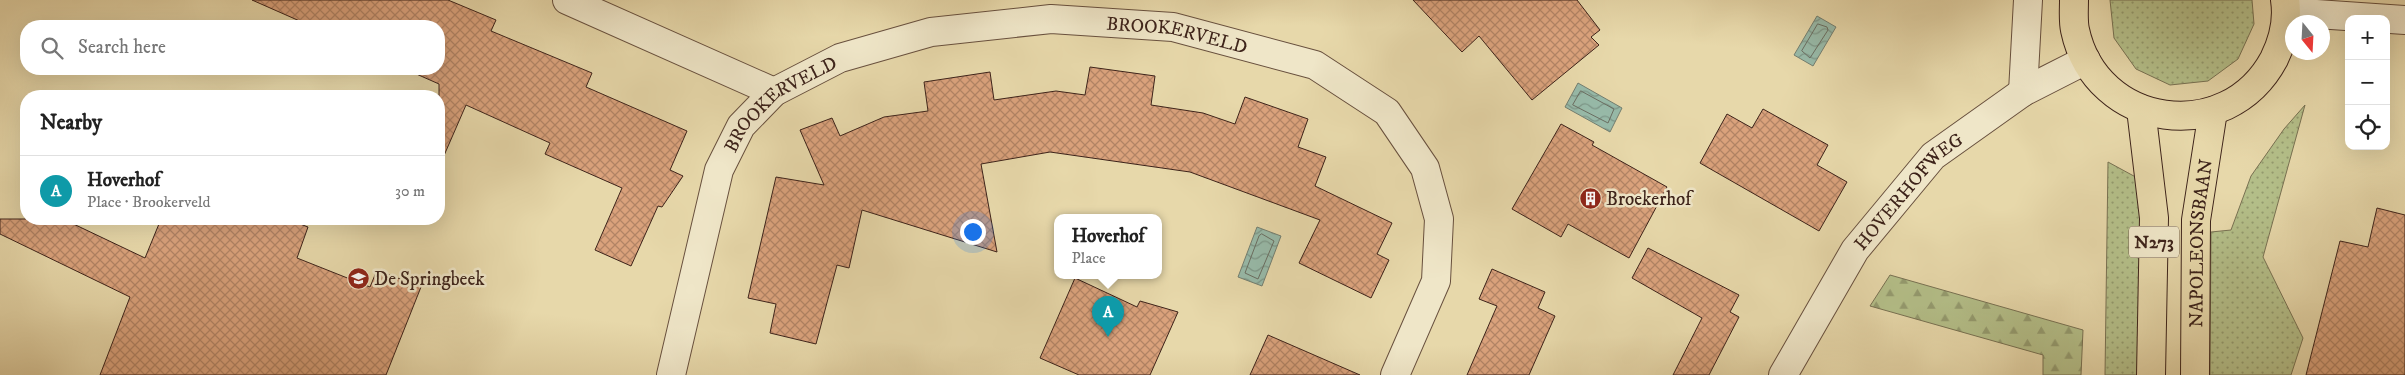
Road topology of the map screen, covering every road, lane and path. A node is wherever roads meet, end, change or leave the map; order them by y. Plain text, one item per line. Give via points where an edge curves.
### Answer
1 (567, 0) edge
2 (2028, 0) edge
3 (2074, 0) edge
4 (2286, 6) edge
5 (2405, 20) edge
6 (2086, 60) junction
7 (774, 92) junction
8 (2023, 92) junction
9 (2141, 109) junction
10 (2213, 111) junction
11 (671, 375) edge
12 (1396, 375) edge
13 (1782, 375) edge
14 (2151, 375) edge
15 (2195, 375) edge

1 - 7 street
2 - 8 street
3 - 6 main road via 2075,30
4 - 5 street
4 - 10 main road via 2281,45 2266,74 2242,97
6 - 8 street, HOVERHOFWEG
6 - 9 main road via 2100,81 2119,98
7 - 11 street, BROOKERVELD via 741,126 719,170
7 - 12 street, BROOKERVELD via 840,58 931,32 1052,19 1173,27 1315,65 1387,112 1425,168 1438,218 1436,282
8 - 13 street, HOVERHOFWEG via 1933,156 1855,250
9 - 10 main road via 2173,116
9 - 14 main road, N273 via 2154,218
10 - 15 main road, NAPOLEONSBAAN / N273 via 2196,220

